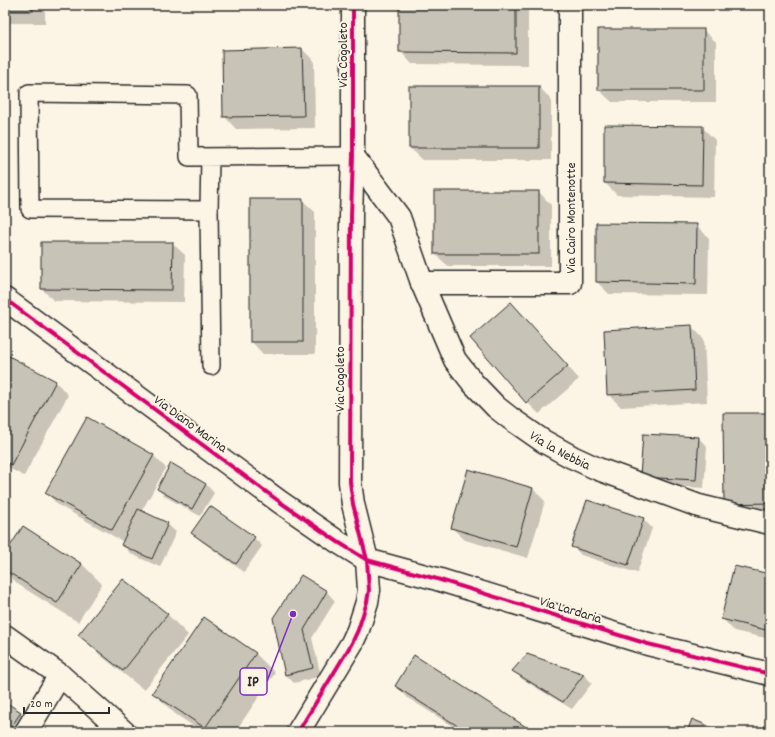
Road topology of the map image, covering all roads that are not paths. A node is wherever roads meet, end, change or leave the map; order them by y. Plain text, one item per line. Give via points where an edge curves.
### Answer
1 (353, 5) edge
2 (570, 5) edge
3 (353, 156) junction
4 (210, 157) junction
5 (209, 210) junction
6 (422, 283) junction
7 (5, 299) edge
8 (211, 366) dead end
9 (770, 523) edge
10 (368, 560) junction
11 (5, 636) edge
12 (770, 674) edge
13 (60, 675) junction
14 (26, 732) edge
15 (124, 732) edge
16 (298, 732) edge

1 - 3 street, Via Cogoleto
2 - 6 street, Via Cairo Montenotte via 570,283
3 - 4 lane
3 - 6 street via 399,217
3 - 10 street, Via Cogoleto via 350,482 353,504
4 - 5 lane
4 - 5 lane via 189,157 188,95 29,93 30,209
5 - 8 lane
6 - 9 street, Via la Nebbia via 455,360 485,396 510,418 543,441 620,478 699,506
7 - 10 street, Via Diano Marina via 280,502
10 - 12 street, Via Lardaria via 648,644
10 - 16 street, Via Cogoleto via 369,590 358,630
11 - 13 street
13 - 14 street
13 - 15 street

